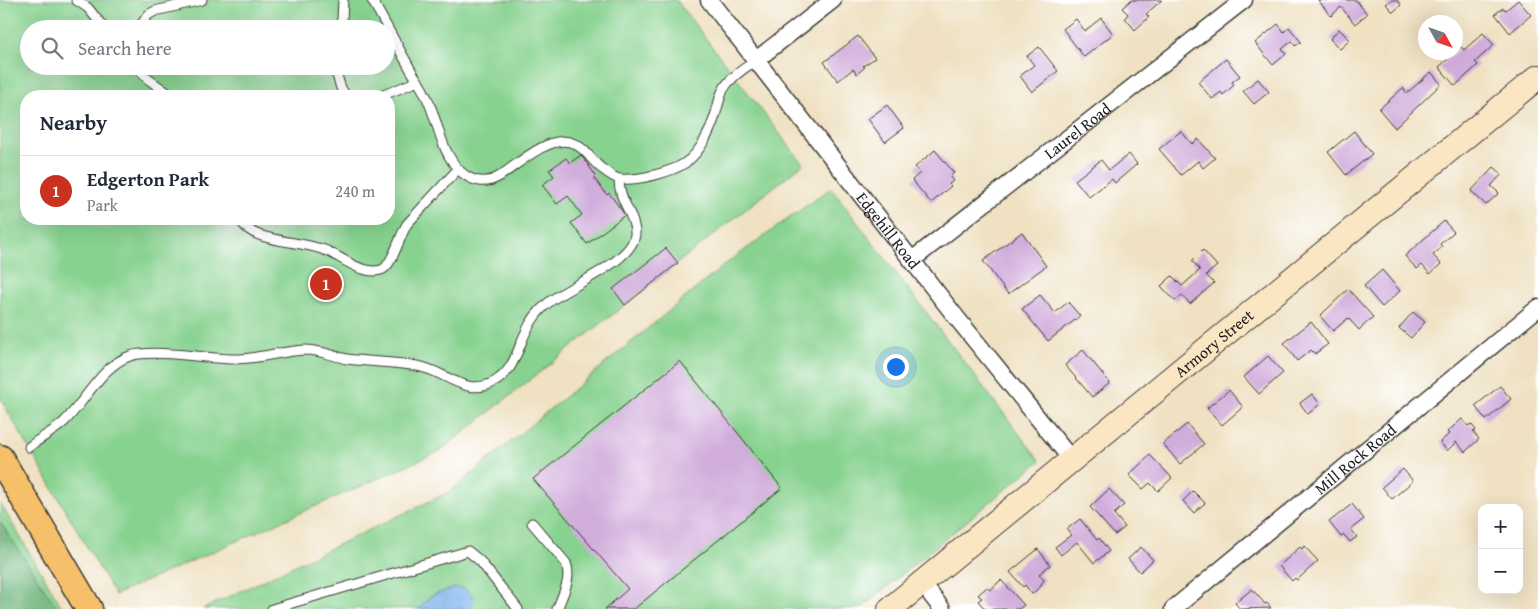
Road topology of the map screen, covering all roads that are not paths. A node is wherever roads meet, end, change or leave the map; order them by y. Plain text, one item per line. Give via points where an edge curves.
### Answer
1 (76, 0) edge
2 (202, 0) edge
3 (343, 0) edge
4 (372, 0) edge
5 (709, 0) edge
6 (833, 0) edge
7 (1244, 0) edge
8 (98, 20) edge
9 (144, 20) edge
10 (342, 20) edge
11 (383, 20) edge
12 (395, 40) edge
13 (756, 60) junction
14 (144, 75) edge
15 (337, 75) edge
16 (1538, 77) edge
17 (418, 81) junction
18 (164, 90) edge
19 (342, 90) edge
20 (395, 90) edge
21 (458, 170) junction
22 (619, 179) junction
23 (244, 225) edge
24 (912, 260) junction
25 (1538, 308) edge
26 (29, 447) dead end
27 (0, 458) edge
28 (1071, 459) junction
29 (532, 523) dead end
30 (922, 583) junction
31 (89, 609) edge
32 (272, 609) edge
33 (518, 609) edge
34 (557, 609) edge
35 (890, 609) edge
36 (942, 609) edge
37 (1173, 609) edge

1 - 8 lane
2 - 9 lane via 155,10
3 - 10 lane
4 - 11 lane
5 - 13 street, Edgehill Road
6 - 13 street
7 - 24 street, Laurel Road
12 - 17 lane
13 - 22 lane via 735,76 723,91 711,128 688,162 664,173
13 - 24 street, Edgehill Road
14 - 18 lane
15 - 19 lane
16 - 28 main road, Armory Street
17 - 20 lane
17 - 21 lane via 430,103 447,153
21 - 22 lane via 475,181 490,181 546,146 568,141 578,145 599,166
21 - 23 lane via 407,224 390,263 379,271 360,268 318,248 260,235
22 - 26 lane via 621,195 636,233 631,247 618,260 546,304 529,325 510,367 495,382 469,387 422,366 345,358 308,350 234,359 136,355 121,360 108,371 62,424
24 - 28 street, Edgehill Road
25 - 37 street, Mill Rock Road
27 - 31 main road
28 - 30 main road, Armory Street
29 - 34 lane via 569,570 568,582
30 - 35 main road, Armory Street
30 - 36 street
32 - 33 lane via 468,551 480,561

